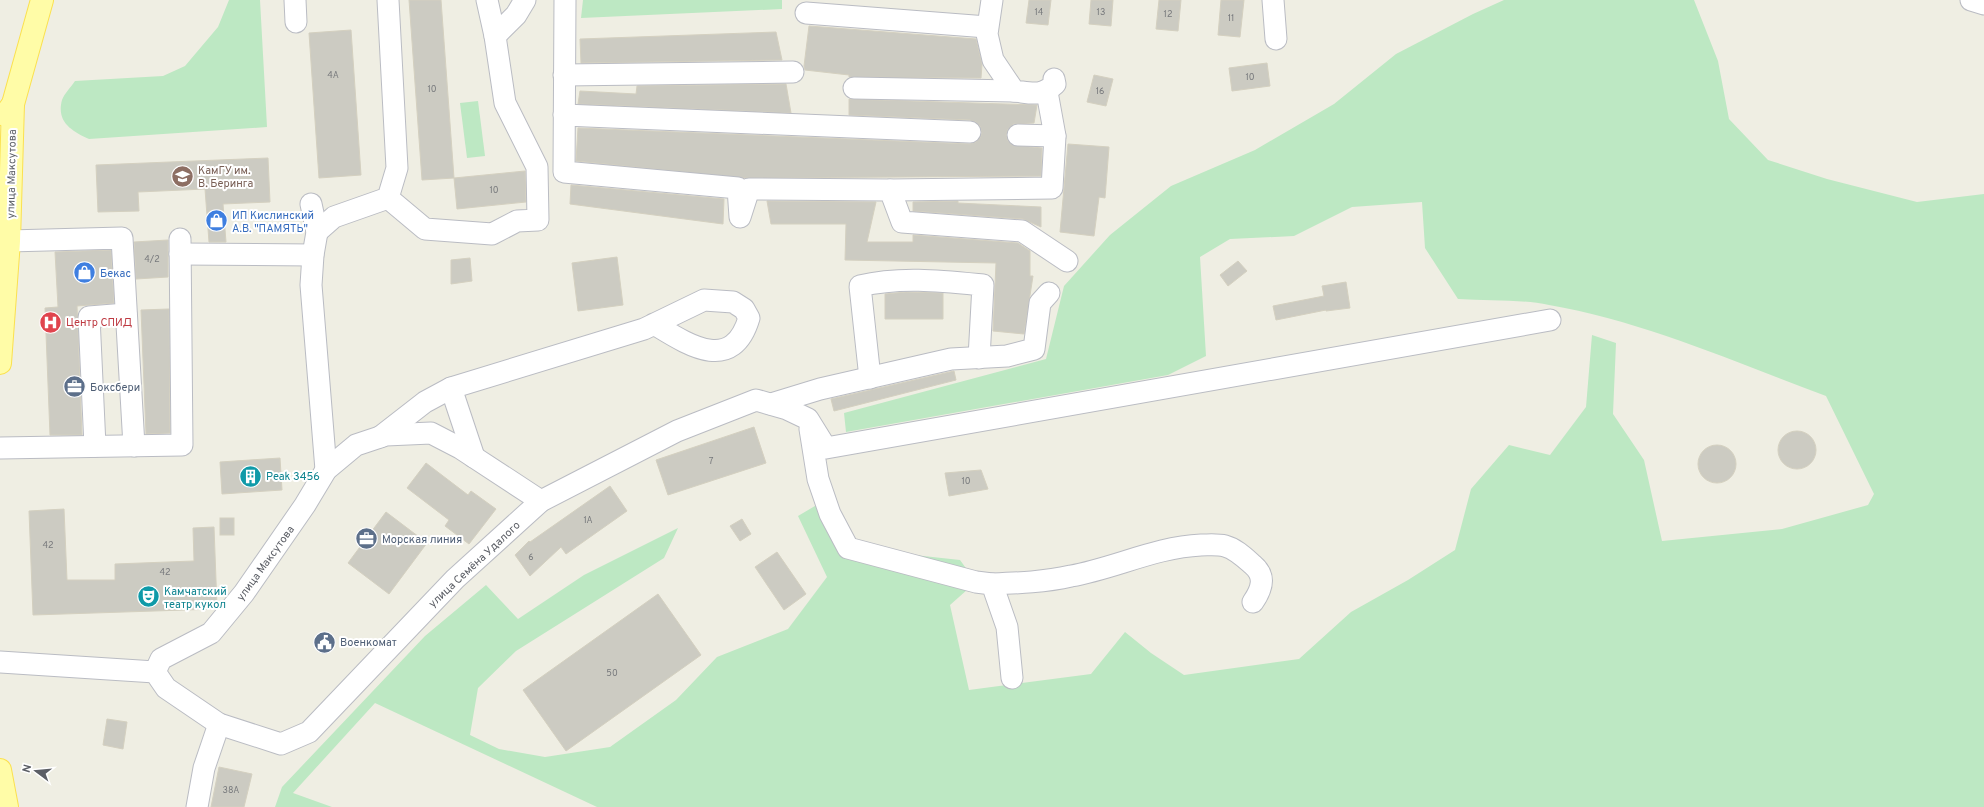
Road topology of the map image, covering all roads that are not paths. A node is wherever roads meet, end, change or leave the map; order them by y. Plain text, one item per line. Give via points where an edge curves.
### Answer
1 (42, 0) edge
2 (295, 0) edge
3 (388, 0) edge
4 (487, 0) edge
5 (525, 0) edge
6 (565, 0) edge
7 (992, 0) edge
8 (1273, 0) edge
9 (1972, 0) edge
10 (1984, 4) edge
11 (806, 13) dead end
12 (296, 22) dead end
13 (987, 27) junction
14 (495, 36) junction
15 (1276, 39) dead end
16 (793, 72) dead end
17 (564, 75) junction
18 (854, 88) dead end
19 (1014, 91) junction
20 (13, 104) junction
21 (564, 115) junction
22 (0, 123) edge
23 (970, 132) dead end
24 (1018, 135) dead end
25 (1055, 136) junction
26 (890, 190) junction
27 (388, 198) junction
28 (311, 204) dead end
29 (317, 232) junction
30 (10, 241) junction
31 (313, 254) junction
32 (1067, 261) dead end
33 (3, 292) edge
34 (1049, 293) dead end
35 (126, 314) junction
36 (1550, 320) dead end
37 (654, 324) dead end
38 (979, 358) junction
39 (0, 363) edge
40 (870, 378) junction
41 (451, 388) junction
42 (771, 404) junction
43 (808, 419) junction
44 (380, 436) junction
45 (95, 446) junction
46 (134, 446) junction
47 (0, 448) edge
48 (474, 457) junction
49 (326, 470) junction
50 (542, 501) junction
51 (992, 584) junction
52 (1253, 602) dead end
53 (0, 662) edge
54 (155, 672) junction
55 (1012, 678) dead end
56 (219, 724) junction
57 (0, 770) edge
58 (7, 807) edge
59 (197, 807) edge

1 - 20 main road
2 - 12 street
3 - 27 street via 397,168
4 - 14 street
5 - 14 street via 516,15
6 - 17 street
7 - 13 street
8 - 15 street
9 - 10 street
11 - 13 street
13 - 19 street via 993,60
14 - 27 street via 505,103 537,168 538,220 517,221 492,234 425,229
16 - 17 street
17 - 21 street
18 - 19 street
19 - 25 street via 1038,94 1050,85
20 - 22 main road
20 - 30 main road, улица Максутова
21 - 23 street
21 - 26 street via 564,172 738,188 740,217 749,189
24 - 25 street
25 - 26 street via 1052,188
26 - 32 street via 902,222 1022,231
27 - 29 street via 334,217
28 - 29 street
29 - 31 street
30 - 33 main road, улица Максутова
30 - 35 street via 122,238
31 - 46 street via 180,246 182,445
31 - 49 street via 314,332
33 - 39 main road, улица Максутова
34 - 38 street via 1040,303 1034,349 1007,356
35 - 45 street via 89,317
35 - 46 street
36 - 43 street via 826,448
37 - 41 street
38 - 40 street via 951,359
38 - 40 street via 983,285 941,281 882,281 860,286
40 - 42 street via 820,389
41 - 44 street via 425,402
41 - 48 street
42 - 43 street, улица Семёна Удалого
42 - 50 street, улица Семёна Удалого via 756,400 677,431
43 - 51 street via 818,479 830,514 848,548
44 - 48 street via 431,433
44 - 49 street via 356,445
45 - 46 street
45 - 47 street
48 - 50 street
49 - 54 street, улица Максутова via 306,505 244,593 211,634 161,659
50 - 56 street, улица Семёна Удалого via 455,579 309,732 281,744
51 - 52 street via 1047,581 1091,572 1157,550 1216,545 1233,549 1259,571 1262,582
51 - 55 street via 1007,627
53 - 54 street
54 - 56 street via 166,688
56 - 59 street via 204,768
57 - 58 main road

